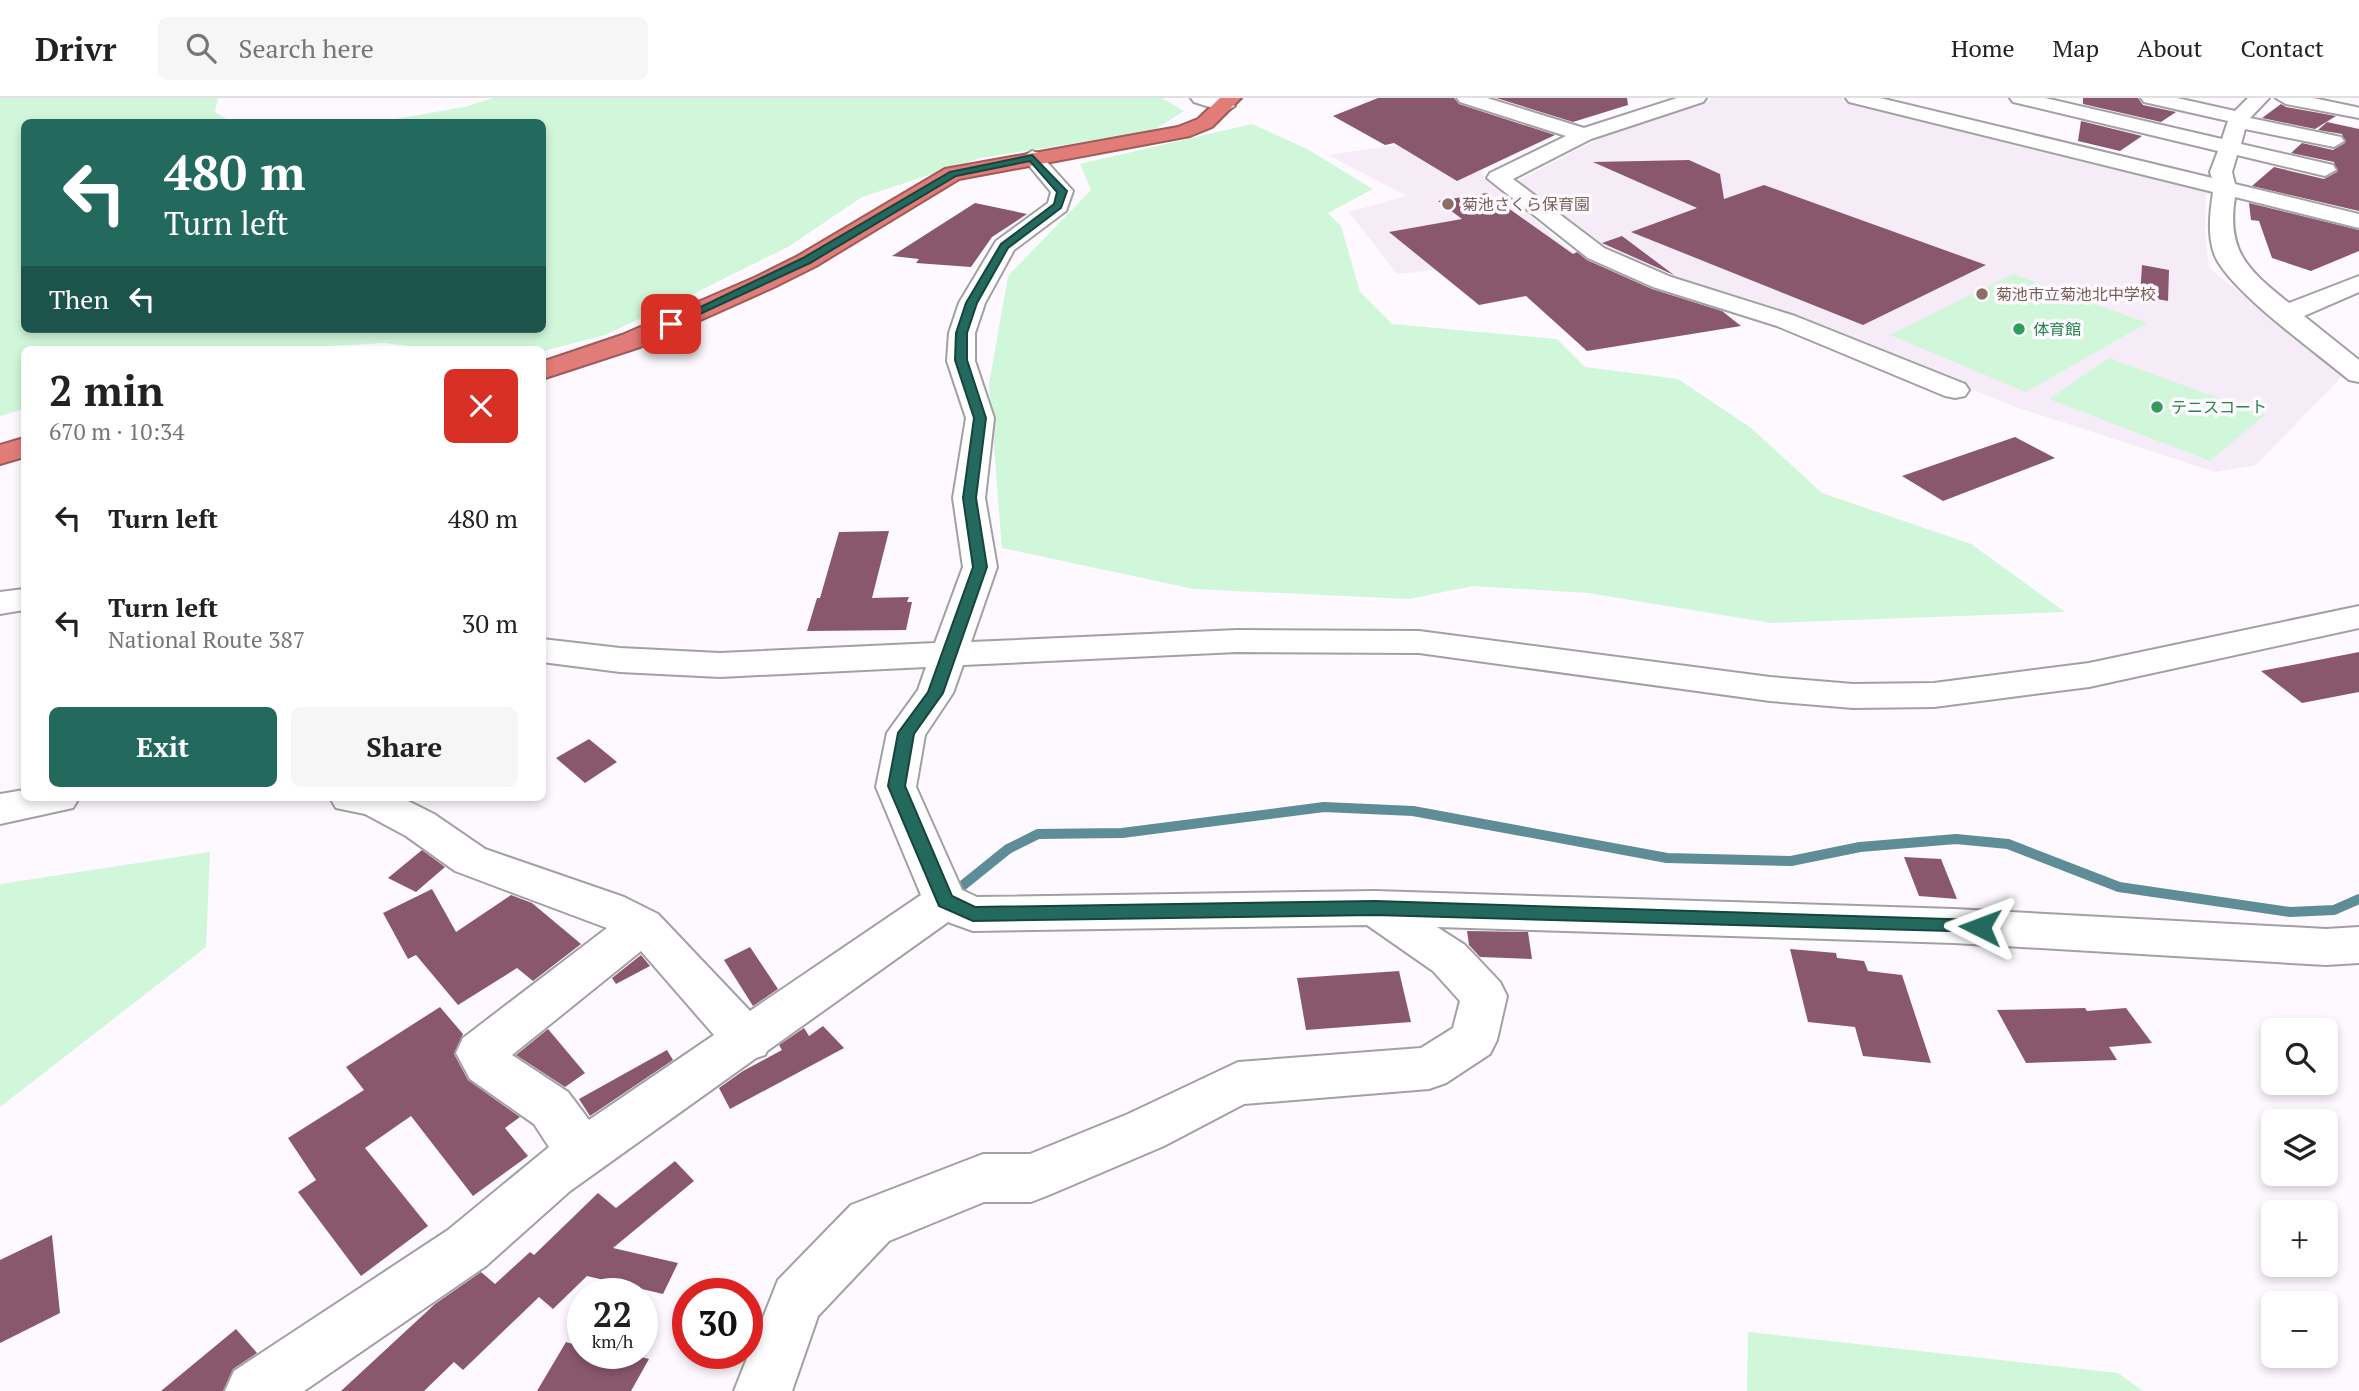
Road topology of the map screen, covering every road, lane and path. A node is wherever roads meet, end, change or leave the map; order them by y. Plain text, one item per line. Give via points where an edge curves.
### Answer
1 (1201, 98) edge
2 (1468, 98) edge
3 (1696, 98) edge
4 (1856, 98) edge
5 (2020, 98) edge
6 (2151, 98) edge
7 (2259, 98) edge
8 (2286, 98) edge
9 (1228, 102) edge
10 (1956, 105) dead end
11 (2356, 113) dead end
12 (1937, 118) junction
13 (2239, 120) junction
14 (1584, 135) junction
15 (2334, 141) dead end
16 (2231, 147) junction
17 (1032, 158) junction
18 (2325, 170) dead end
19 (2224, 189) junction
20 (2359, 221) edge
21 (2356, 287) edge
22 (2284, 312) junction
23 (546, 370) edge
24 (2359, 374) edge
25 (1955, 390) dead end
26 (21, 448) edge
27 (0, 455) edge
28 (21, 600) edge
29 (0, 603) edge
30 (2359, 617) edge
31 (546, 651) edge
32 (949, 657) junction
33 (43, 801) edge
34 (373, 801) edge
35 (0, 809) edge
36 (945, 901) junction
37 (1375, 908) junction
38 (642, 926) junction
39 (2359, 945) edge
40 (747, 1041) junction
41 (583, 1153) junction
42 (254, 1391) edge
43 (763, 1391) edge

1 - 9 street
2 - 14 street
3 - 14 street
4 - 12 street
5 - 16 street
6 - 13 street
7 - 13 street
8 - 11 street
9 - 17 highway via 1205,123 1183,132
10 - 12 street
12 - 19 street
13 - 15 street
13 - 16 street
14 - 25 street via 1498,178 1596,253 1662,282 1786,321
16 - 18 street
16 - 19 street via 2221,172
17 - 23 highway via 953,174 765,282 631,341
17 - 32 street via 1062,191 1058,206 1004,246 972,303 962,333 961,360 980,418 969,498 980,567
19 - 20 street
19 - 22 street via 2220,218 2227,255 2242,278
21 - 22 street
22 - 24 street
26 - 27 highway
28 - 29 street
30 - 32 street via 2089,675 1934,695 1853,696 1770,689 1419,642 1237,641
31 - 32 street via 720,665
32 - 36 street via 935,693 906,733 896,786
33 - 35 street
34 - 38 street via 420,825 470,860 609,909
36 - 37 street via 973,914
36 - 40 street
37 - 39 street via 1954,926 2326,947
37 - 43 street via 1449,958 1484,996 1472,1040 1429,1068 1238,1083 1146,1130 1031,1178 983,1178 870,1223 797,1299
38 - 40 street
38 - 41 street via 480,1053 487,1064 551,1108
40 - 41 street
41 - 42 street via 467,1248

